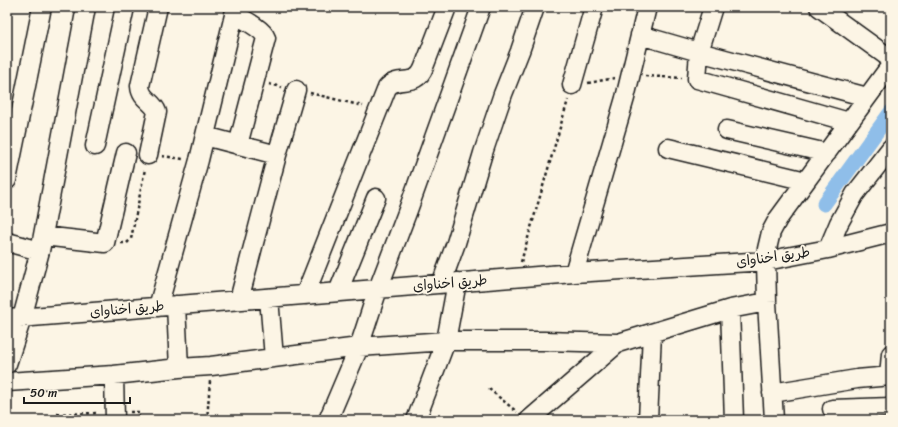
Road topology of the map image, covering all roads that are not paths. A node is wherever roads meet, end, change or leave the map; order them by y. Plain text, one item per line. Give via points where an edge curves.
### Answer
1 (42, 7) edge
2 (86, 7) edge
3 (125, 7) edge
4 (158, 7) edge
5 (447, 7) edge
6 (481, 7) edge
7 (535, 7) edge
8 (594, 7) edge
9 (647, 7) edge
10 (713, 7) edge
11 (819, 7) edge
12 (235, 10) edge
13 (640, 35) junction
14 (698, 52) junction
15 (891, 59) edge
16 (891, 65) edge
17 (572, 85) road end
18 (296, 90) road end
19 (867, 98) junction
20 (850, 122) junction
21 (727, 130) dead end
22 (205, 136) junction
23 (95, 146) dead end
24 (238, 146) junction
25 (668, 148) dead end
26 (891, 148) edge
27 (126, 153) dead end
28 (827, 153) junction
29 (148, 155) road end
30 (277, 155) junction
31 (7, 180) edge
32 (806, 181) junction
33 (376, 198) dead end
34 (891, 233) edge
35 (7, 242) edge
36 (42, 244) junction
37 (828, 249) junction
38 (766, 261) junction
39 (574, 273) junction
40 (449, 283) junction
41 (378, 289) junction
42 (338, 292) junction
43 (305, 295) junction
44 (269, 298) junction
45 (239, 300) junction
46 (767, 302) junction
47 (176, 305) junction
48 (158, 307) junction
49 (730, 309) junction
50 (15, 318) edge
51 (652, 333) junction
52 (446, 341) junction
53 (618, 343) junction
54 (359, 347) junction
55 (891, 354) edge
56 (274, 358) junction
57 (7, 364) edge
58 (179, 368) junction
59 (114, 375) junction
60 (890, 376) edge
61 (7, 382) edge
62 (831, 382) junction
63 (772, 393) junction
64 (891, 407) edge
65 (832, 414) edge
66 (115, 416) edge
67 (525, 418) edge
68 (328, 420) edge
69 (416, 420) edge
70 (648, 420) edge
71 (734, 420) edge
72 (774, 420) edge

1 - 31 street
2 - 36 street
3 - 23 street
4 - 29 street via 140,86 142,96 157,112
5 - 43 street via 421,75 390,84 387,88
6 - 41 street
7 - 40 street via 479,166 456,243
8 - 17 street
9 - 13 street
10 - 14 street
11 - 15 street
12 - 22 street
12 - 24 street via 266,36
13 - 14 street
13 - 39 street via 625,98
14 - 19 street
14 - 20 street via 697,79
16 - 19 street
18 - 30 street
19 - 20 street
20 - 28 street
21 - 28 street
22 - 24 street
22 - 48 street
24 - 30 street
25 - 32 street
26 - 37 street via 855,194
27 - 36 street via 105,243
28 - 32 street
30 - 45 street
32 - 38 street via 771,232
33 - 42 street
34 - 37 street, طريق اخناواى
35 - 36 street
36 - 50 street
37 - 38 street, طريق اخناواى
38 - 39 street, طريق اخناواى
38 - 46 street
39 - 40 street, طريق اخناواى
40 - 41 street, طريق اخناواى
40 - 52 street
41 - 42 street, طريق اخناواى
41 - 54 street
42 - 43 street, طريق اخناواى
43 - 44 street, طريق اخناواى
44 - 45 street, طريق اخناواى
44 - 56 street
45 - 47 street, طريق اخناواى
46 - 49 street
46 - 63 street
47 - 48 street, طريق اخناواى
47 - 58 street
48 - 50 street, طريق اخناواى
49 - 51 street
49 - 71 street
50 - 57 street
51 - 53 street
51 - 70 street
52 - 53 street
52 - 54 street
52 - 69 street
53 - 67 street
54 - 56 street
54 - 68 street
55 - 60 street
56 - 58 street
58 - 59 street
59 - 61 street
59 - 66 street
60 - 62 street
62 - 63 street
62 - 65 street
63 - 72 street
64 - 65 street

